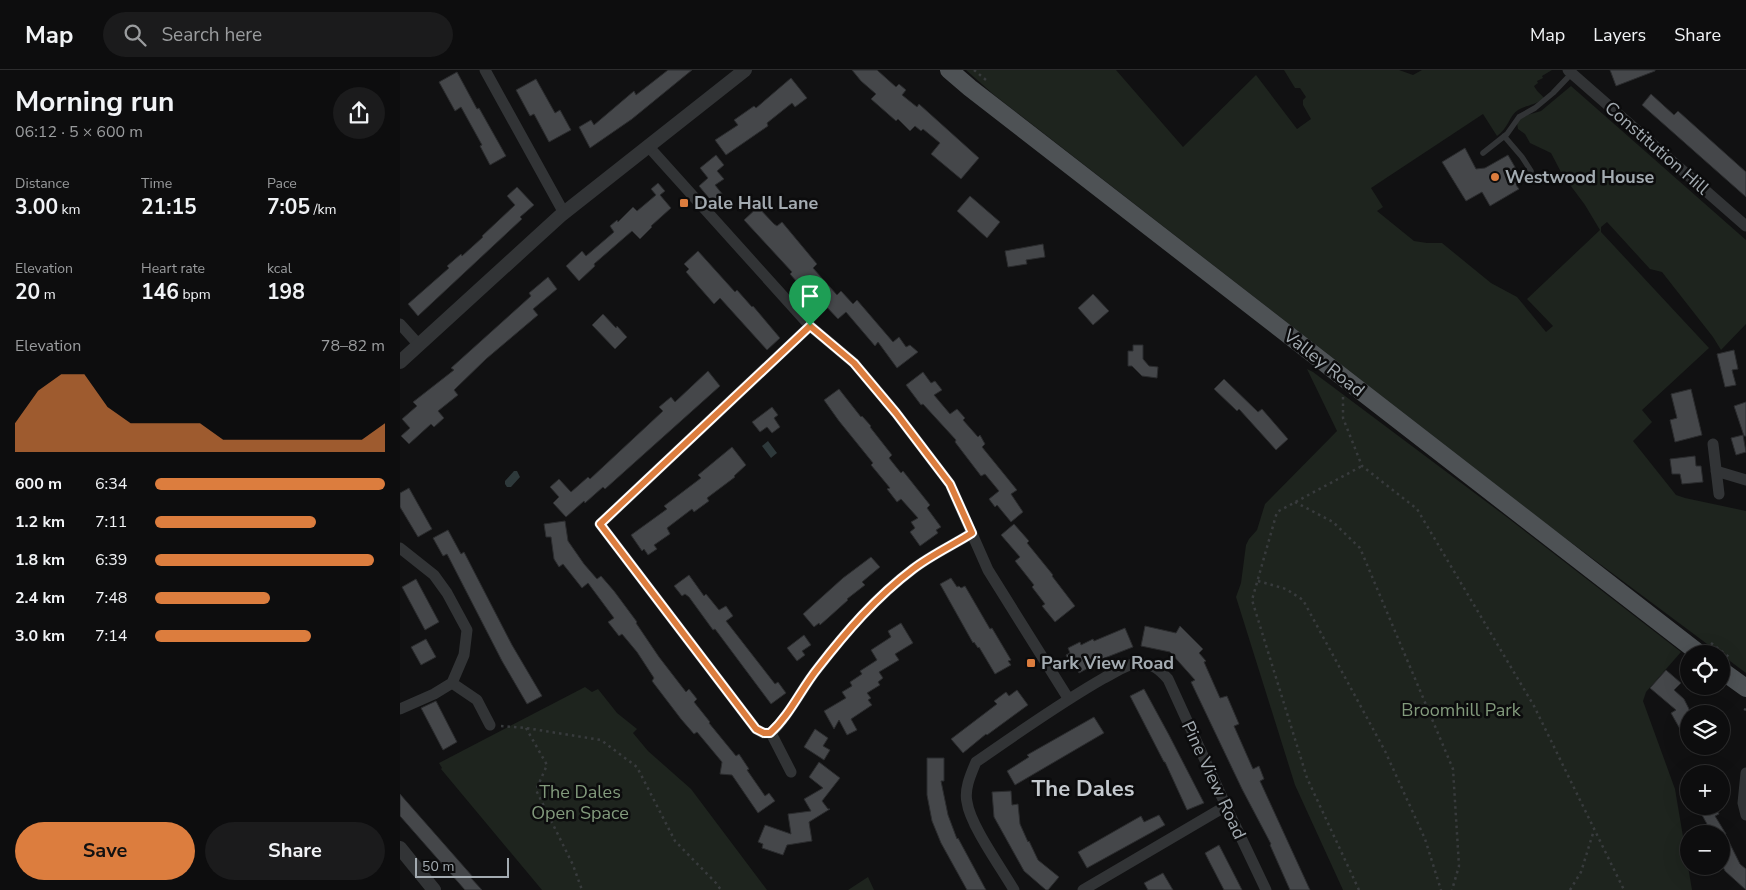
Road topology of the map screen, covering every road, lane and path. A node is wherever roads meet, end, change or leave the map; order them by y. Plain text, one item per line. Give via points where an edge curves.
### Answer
1 (485, 70) edge
2 (745, 70) edge
3 (949, 70) edge
4 (1570, 72) edge
5 (1504, 136) junction
6 (648, 146) junction
7 (1483, 153) dead end
8 (1531, 171) dead end
9 (564, 214) junction
10 (1746, 226) edge
11 (400, 324) edge
12 (810, 326) junction
13 (419, 345) junction
14 (400, 362) edge
15 (1343, 397) dead end
16 (1713, 444) dead end
17 (1362, 466) junction
18 (1716, 471) junction
19 (1746, 480) edge
20 (1718, 494) dead end
21 (1296, 502) junction
22 (972, 533) junction
23 (400, 548) edge
24 (1258, 581) junction
25 (1688, 645) edge
26 (1730, 676) edge
27 (452, 683) junction
28 (1746, 688) edge
29 (1068, 698) junction
30 (400, 709) edge
31 (490, 725) joint
32 (526, 728) junction
33 (770, 733) junction
34 (791, 772) dead end
35 (1746, 773) edge
36 (1226, 806) junction
37 (1746, 815) edge
38 (1594, 830) junction
39 (400, 848) edge
40 (428, 888) edge
41 (582, 890) edge
42 (721, 890) edge
43 (1014, 890) edge
44 (1083, 890) edge
45 (1266, 890) edge
46 (1360, 890) edge
47 (1441, 890) edge
48 (1452, 890) edge
49 (1570, 890) edge
50 (1624, 890) edge

1 - 9 street
2 - 6 street
3 - 25 main road, Valley Road
4 - 5 lane via 1553,93 1519,117
4 - 10 street, Constitution Hill
5 - 7 lane
5 - 8 lane
6 - 9 street
6 - 12 street
9 - 13 street
11 - 13 street
12 - 22 street via 854,363 896,413 950,484
12 - 33 street via 600,524 756,729
13 - 14 street
15 - 17 path via 1343,418
16 - 18 street
17 - 21 path
17 - 38 path via 1417,509 1534,706
18 - 19 street
18 - 20 street
21 - 24 path via 1277,512
21 - 48 path via 1333,522 1360,548 1454,769 1460,866
22 - 29 street via 988,570
22 - 33 street via 914,568 880,597 816,670 780,724
23 - 27 street via 434,576 447,593 466,630 464,656
24 - 46 path via 1252,600 1307,778
24 - 47 path via 1286,589 1303,600 1385,751 1425,839
26 - 28 main road
27 - 30 street
27 - 31 street via 477,700
29 - 36 street, Pine View Road via 1137,663 1149,664 1161,671
29 - 43 street via 976,762 970,775 966,801 971,817
31 - 32 path
32 - 41 path via 546,765 536,790 573,864
32 - 42 path via 601,740 637,767 675,841
33 - 34 street
35 - 37 street via 1743,802
36 - 44 street
36 - 45 street, Pine View Road
38 - 49 path via 1581,872
38 - 50 path
39 - 40 street

